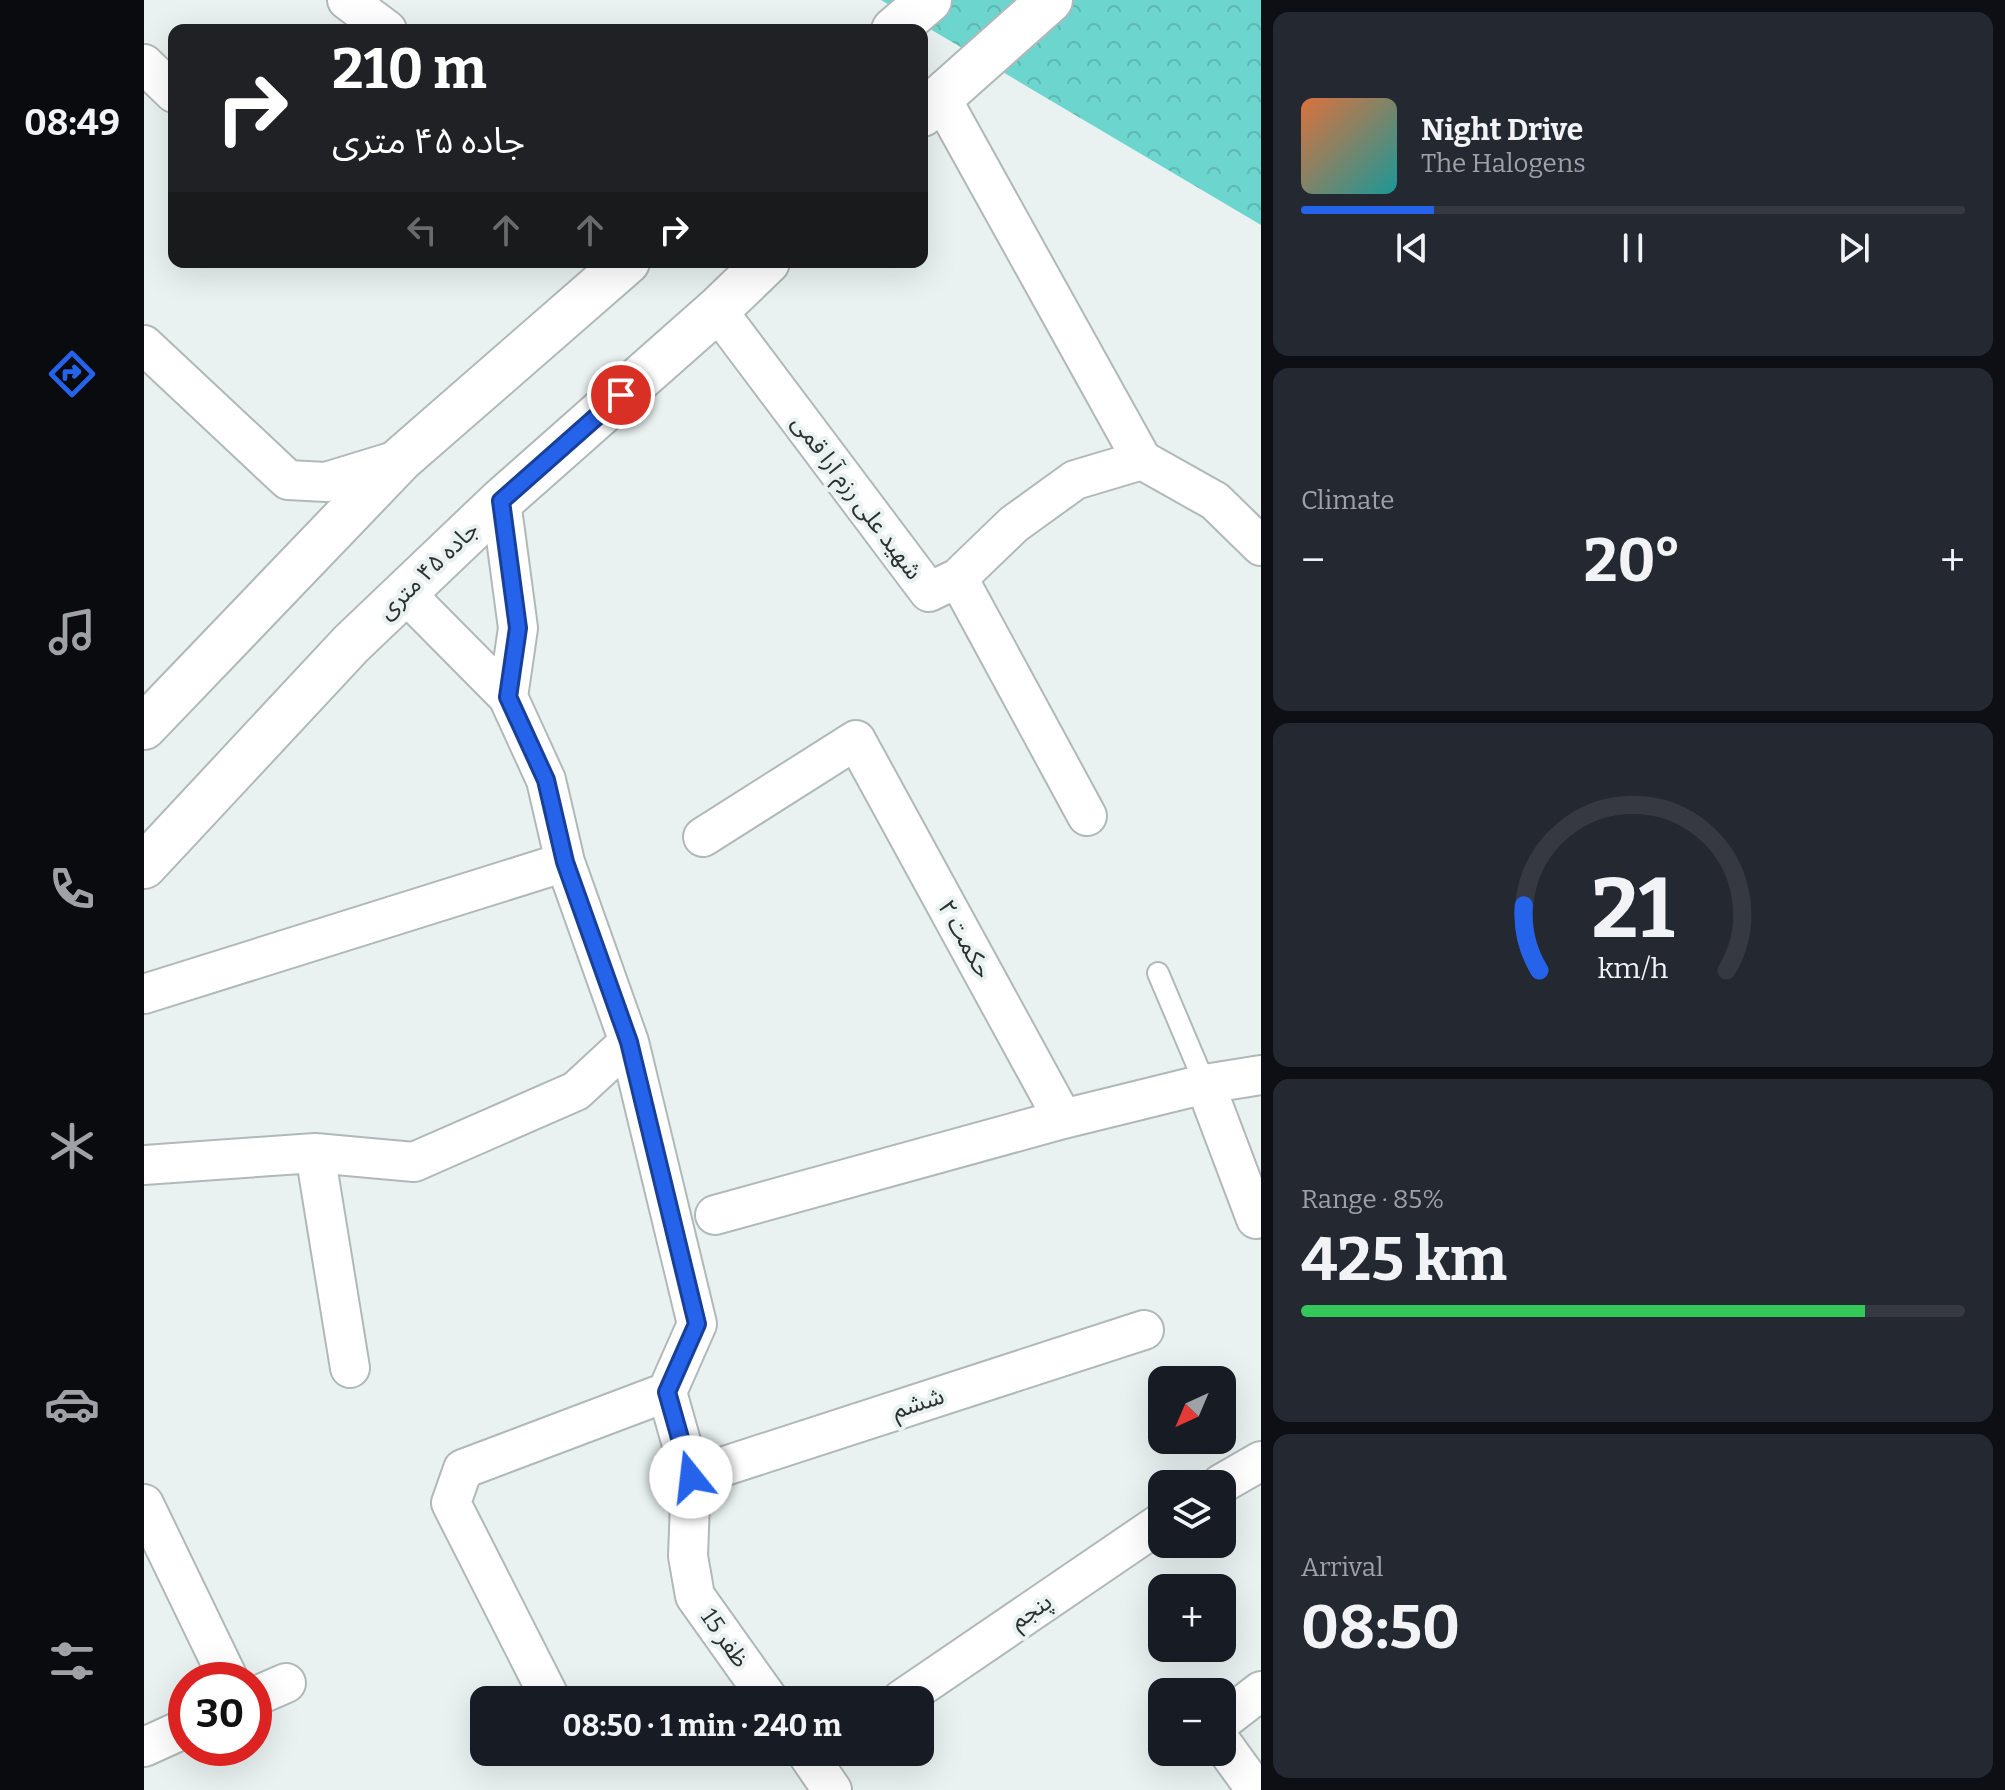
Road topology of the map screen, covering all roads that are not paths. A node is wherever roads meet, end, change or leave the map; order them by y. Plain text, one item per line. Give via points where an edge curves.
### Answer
1 (929, 0) edge
2 (1050, 0) edge
3 (354, 2) edge
4 (380, 24) edge
5 (901, 24) edge
6 (144, 64) edge
7 (168, 87) edge
8 (931, 105) edge
9 (620, 268) edge
10 (761, 268) edge
11 (717, 310) junction
12 (144, 345) edge
13 (401, 459) junction
14 (1142, 460) junction
15 (501, 501) junction
16 (1261, 546) edge
17 (958, 578) junction
18 (405, 593) junction
19 (508, 697) junction
20 (144, 727) edge
21 (1087, 816) dead end
22 (703, 837) dead end
23 (565, 862) junction
24 (144, 866) edge
25 (1158, 973) dead end
26 (144, 994) edge
27 (629, 1042) junction
28 (1261, 1075) edge
29 (1205, 1084) junction
30 (1063, 1119) junction
31 (315, 1153) junction
32 (144, 1165) edge
33 (715, 1215) dead end
34 (1256, 1219) dead end
35 (1144, 1330) dead end
36 (350, 1368) dead end
37 (667, 1392) junction
38 (1261, 1461) edge
39 (1236, 1475) edge
40 (691, 1477) junction
41 (144, 1504) edge
42 (1148, 1532) edge
43 (220, 1662) edge
44 (544, 1686) edge
45 (759, 1686) edge
46 (922, 1686) edge
47 (1261, 1691) edge
48 (1236, 1710) edge
49 (168, 1736) edge
50 (144, 1747) edge
51 (1236, 1762) edge
52 (1256, 1790) edge

1 - 5 street
2 - 8 street
3 - 4 street
6 - 7 street
8 - 14 street
9 - 13 street
10 - 11 street, جاده ۴۵ متری
11 - 15 street, جاده ۴۵ متری
11 - 17 street, شهید علی رزم آرا قمی via 929,592
12 - 13 street via 288,480 326,482
13 - 20 street
14 - 16 street via 1215,501
14 - 17 street, شهید علی رزم آرا قمی via 1075,480 1014,524
15 - 18 street, جاده ۴۵ متری
15 - 19 street via 518,628
17 - 21 street
18 - 19 street
18 - 24 street, جاده ۴۵ متری
19 - 23 street via 546,780
22 - 30 street, حکمت ۲ via 856,740
23 - 26 street
23 - 27 street
25 - 29 lane
27 - 31 street via 576,1091 414,1162
27 - 37 street via 697,1324
28 - 29 street
29 - 30 street
29 - 34 street
30 - 33 street
31 - 32 street
31 - 36 street
35 - 40 street, ششم
37 - 40 street, ظفر 15
37 - 44 street via 463,1469 451,1503
38 - 39 street
40 - 45 street, ظفر 15 via 688,1556 695,1596
41 - 43 street
42 - 46 street, پنجم
47 - 48 street
49 - 50 street
51 - 52 street

